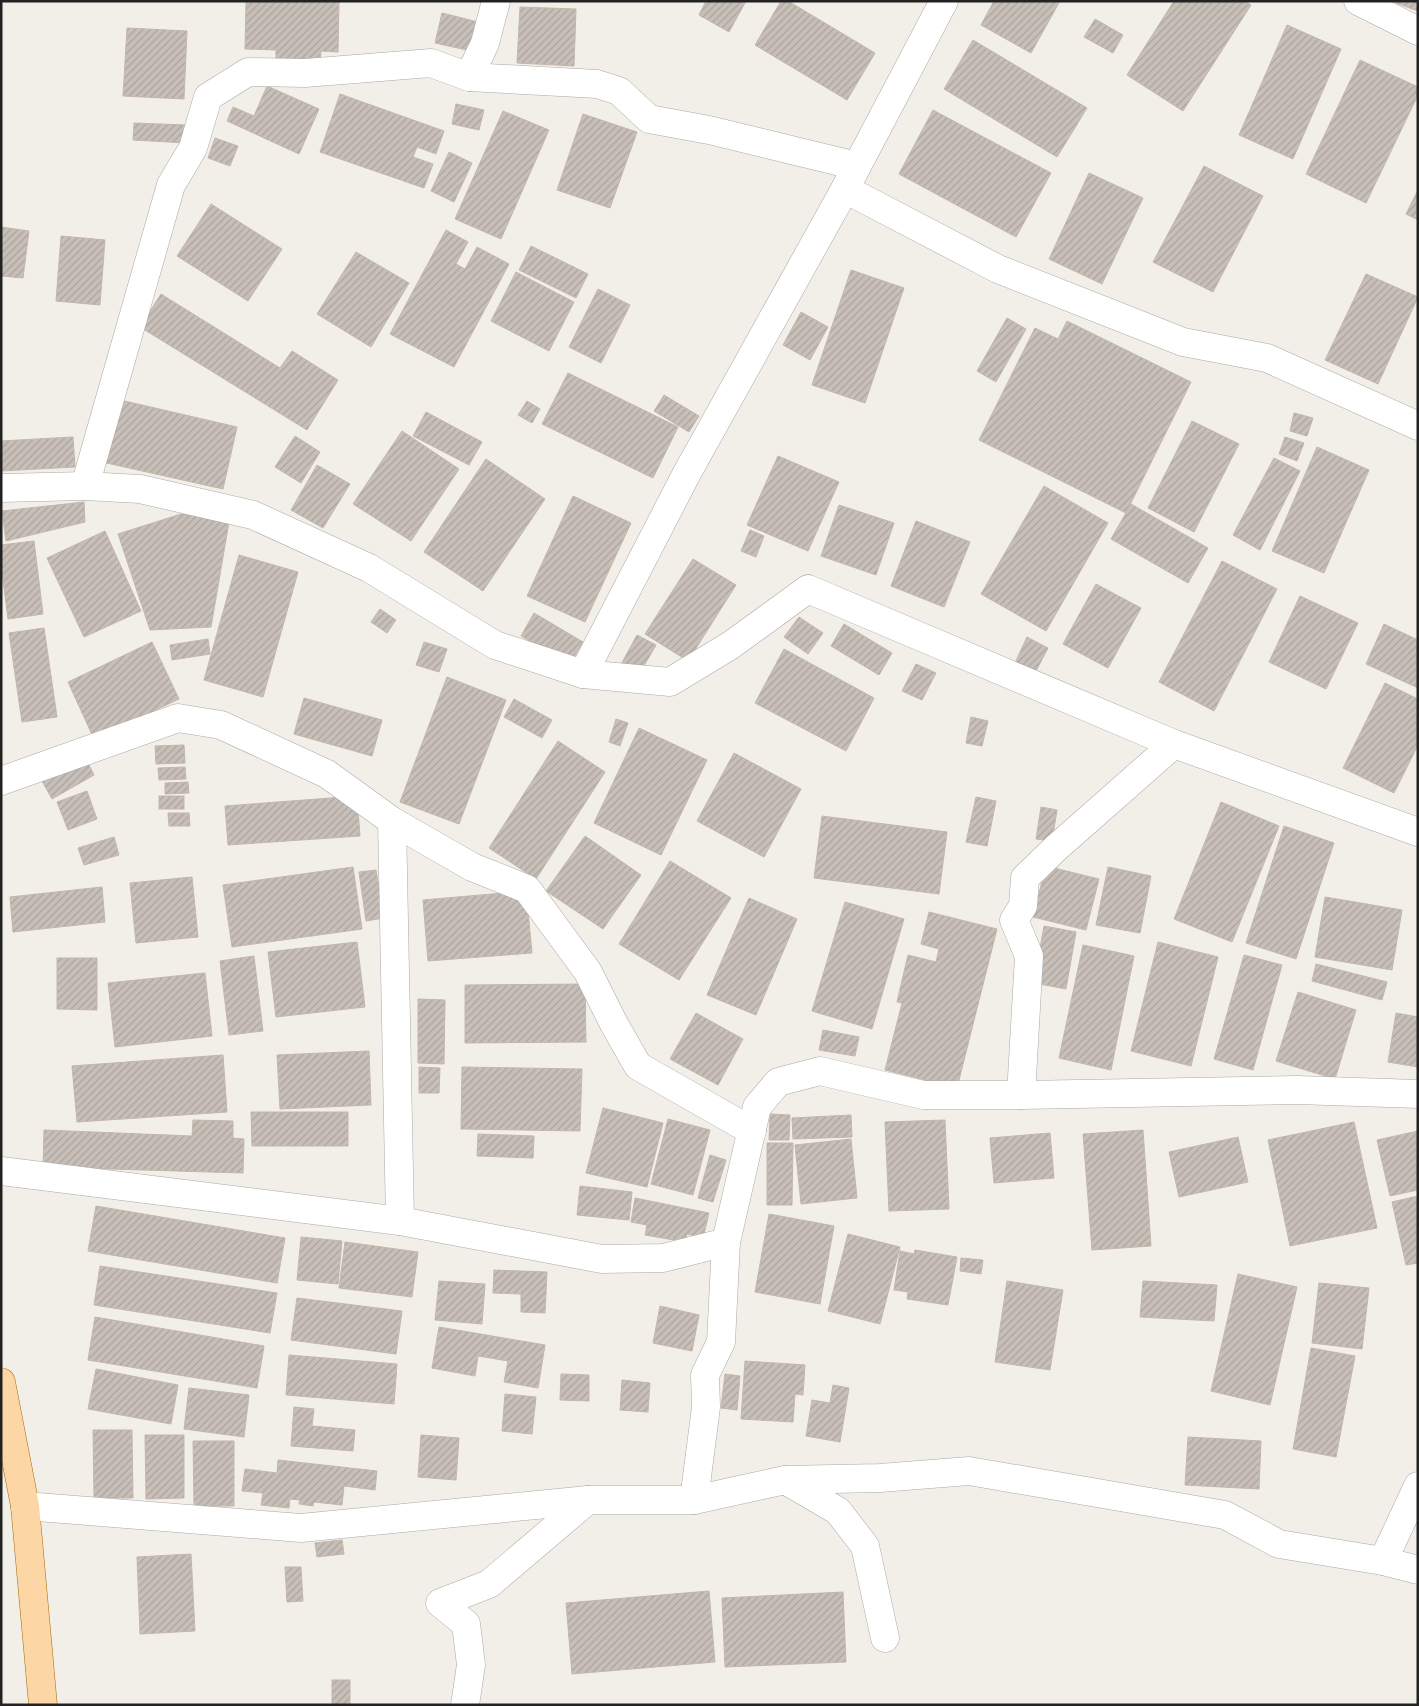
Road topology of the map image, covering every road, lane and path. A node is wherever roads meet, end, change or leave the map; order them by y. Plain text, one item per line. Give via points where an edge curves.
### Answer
1 (496, 1) edge
2 (944, 1) edge
3 (1358, 1) edge
4 (1418, 31) edge
5 (469, 76) junction
6 (851, 178) junction
7 (1418, 426) edge
8 (86, 486) junction
9 (1, 488) edge
10 (583, 674) junction
11 (1174, 744) junction
12 (1, 781) edge
13 (392, 821) junction
14 (1418, 832) edge
15 (1418, 1094) edge
16 (1021, 1095) junction
17 (752, 1131) junction
18 (1, 1171) edge
19 (400, 1221) junction
20 (726, 1242) junction
21 (1, 1382) edge
22 (785, 1480) junction
23 (1418, 1486) edge
24 (588, 1500) junction
25 (694, 1500) junction
26 (25, 1506) junction
27 (1383, 1561) junction
28 (1418, 1570) edge
29 (885, 1638) dead end
30 (43, 1705) edge
31 (465, 1705) edge

1 - 5 street via 485,43
2 - 6 street
3 - 4 street
5 - 6 street via 596,84 619,92 649,119 709,130
5 - 8 street via 431,63 305,73 248,72 208,97 193,148 171,185
6 - 7 street via 998,269 1183,342 1267,358
6 - 10 street via 687,472
8 - 9 street
8 - 10 street via 140,489 253,515 369,568 495,645
10 - 11 street via 670,682 731,645 808,589
11 - 14 street
11 - 16 street via 1025,878 1023,906 1014,920 1029,956
12 - 13 street via 178,718 221,725 327,774
13 - 17 street via 472,867 527,889 588,972 638,1066
13 - 19 street
15 - 16 street via 1297,1090
16 - 17 street via 923,1095 820,1071 778,1082 757,1107
17 - 20 street
18 - 19 street
19 - 20 street via 602,1259 663,1258
20 - 25 street via 721,1342 705,1375 706,1407
21 - 26 main road
22 - 25 street
22 - 27 street via 880,1478 969,1471 1225,1515 1279,1544
22 - 29 street via 838,1511 865,1546
23 - 27 street
24 - 25 street
24 - 26 street via 301,1528
24 - 31 street via 489,1584 440,1603 466,1624 471,1665
26 - 30 main road
27 - 28 street

